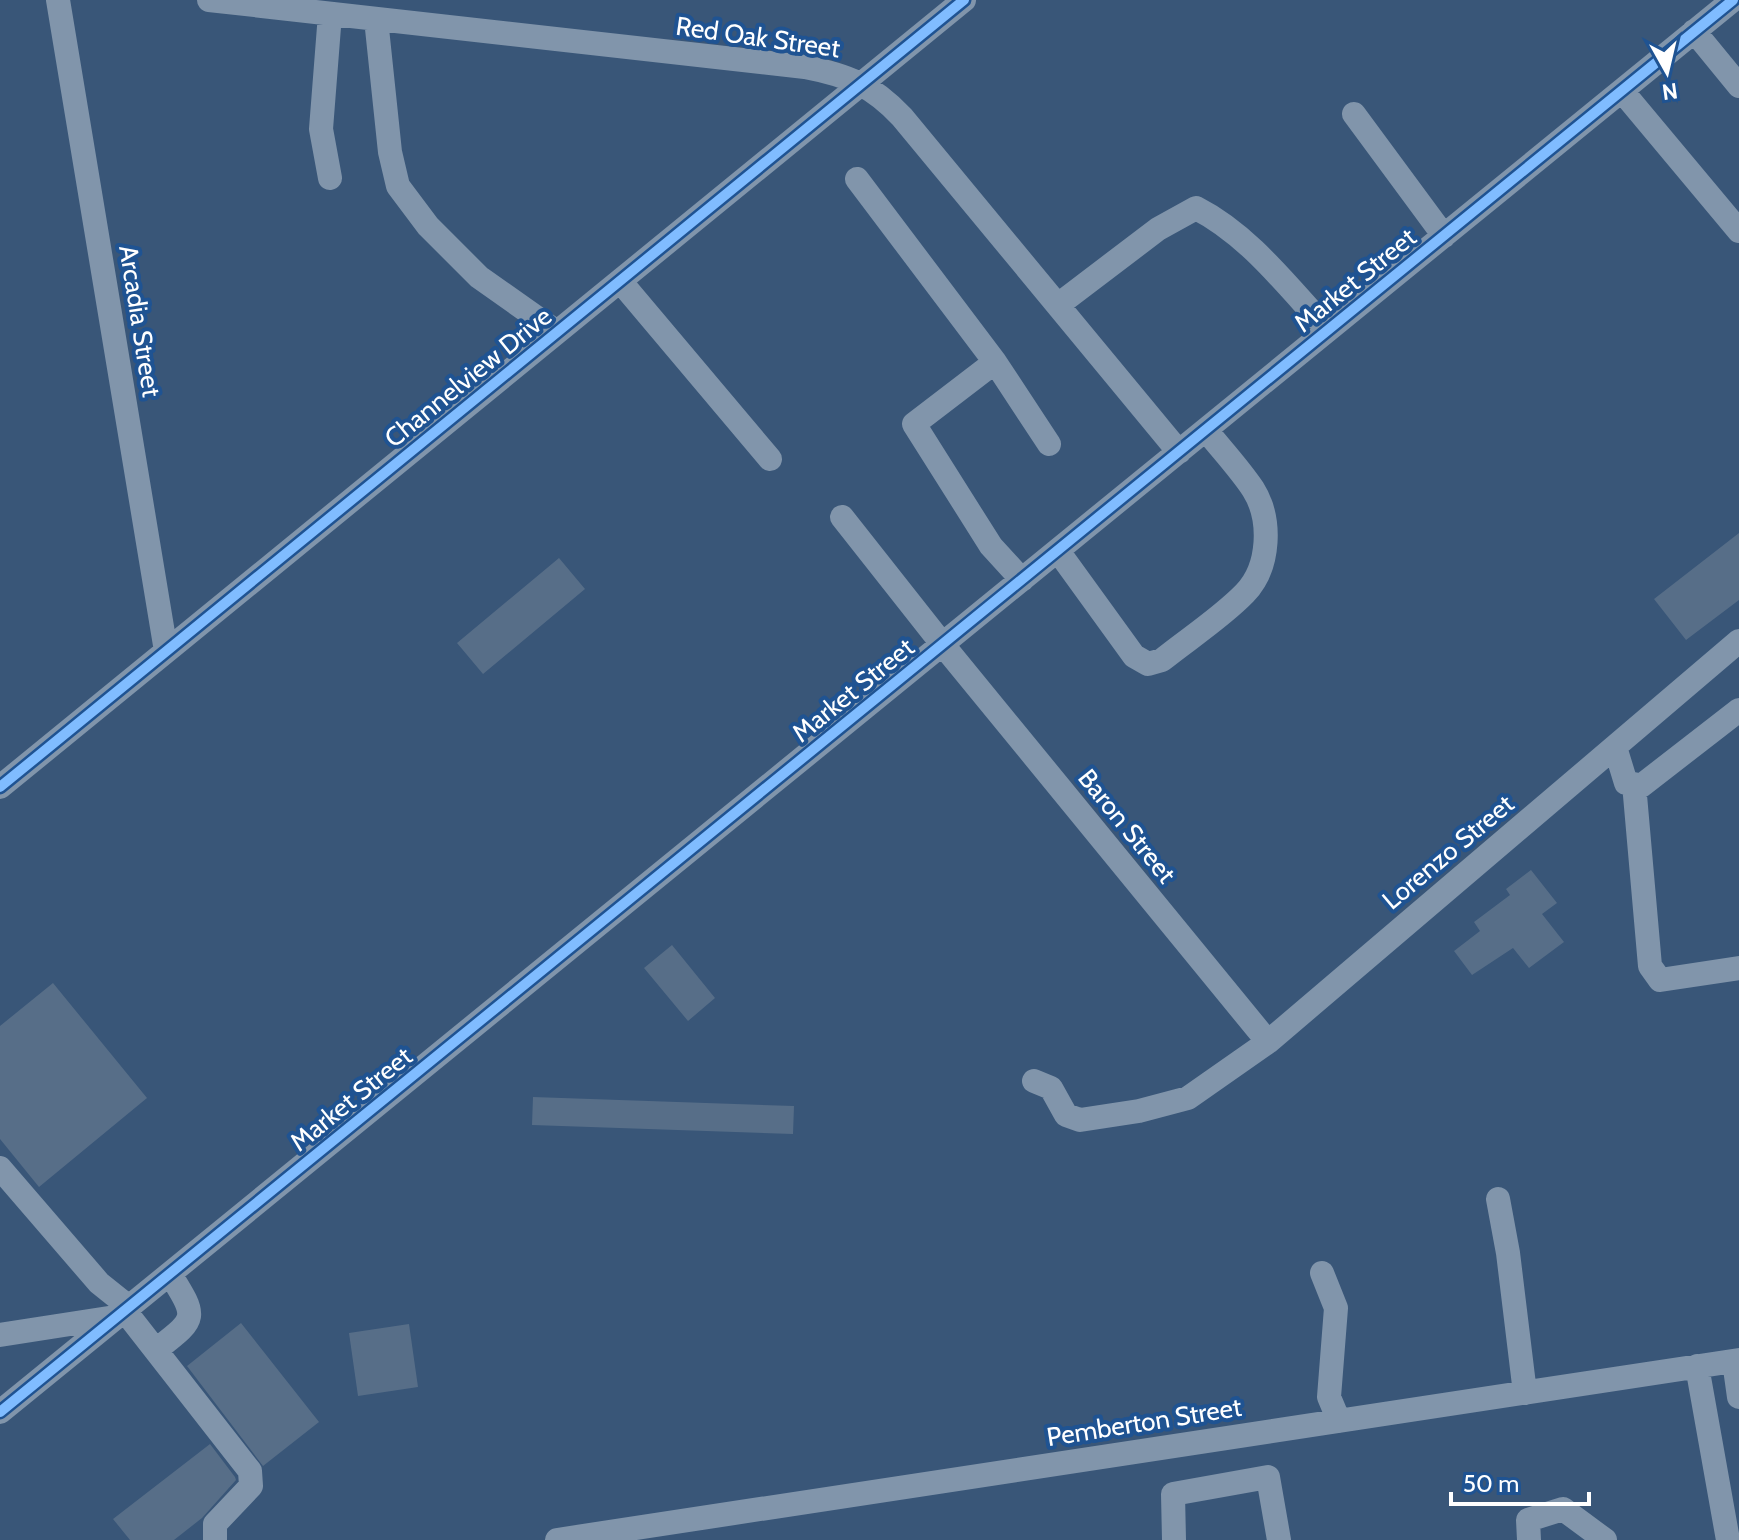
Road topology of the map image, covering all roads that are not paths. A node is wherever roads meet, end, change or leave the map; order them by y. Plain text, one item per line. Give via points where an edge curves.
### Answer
1 (58, 0) edge
2 (209, 0) edge
3 (964, 0) edge
4 (1733, 0) edge
5 (330, 14) junction
6 (376, 19) junction
7 (1694, 31) junction
8 (862, 83) junction
9 (1739, 86) edge
10 (1622, 91) junction
11 (1354, 114) dead end
12 (330, 178) dead end
13 (857, 179) dead end
14 (1739, 231) edge
15 (1444, 236) junction
16 (620, 281) junction
17 (1058, 305) junction
18 (1328, 330) junction
19 (557, 332) junction
20 (995, 362) junction
21 (1206, 430) junction
22 (1049, 444) dead end
23 (1179, 452) junction
24 (770, 459) dead end
25 (842, 517) dead end
26 (1058, 551) junction
27 (1022, 580) junction
28 (1739, 641) edge
29 (943, 645) junction
30 (166, 651) junction
31 (1739, 710) edge
32 (1615, 747) junction
33 (1634, 784) junction
34 (0, 787) edge
35 (1739, 968) edge
36 (1268, 1042) junction
37 (1034, 1081) dead end
38 (0, 1168) edge
39 (1498, 1199) dead end
40 (1322, 1273) dead end
41 (170, 1274) junction
42 (124, 1311) junction
43 (0, 1335) edge
44 (156, 1350) junction
45 (1736, 1360) edge
46 (1697, 1366) junction
47 (1525, 1393) junction
48 (1739, 1397) edge
49 (0, 1412) edge
50 (1339, 1421) junction
51 (215, 1540) edge
52 (560, 1540) edge
53 (1174, 1540) edge
54 (1279, 1540) edge
55 (1529, 1540) edge
56 (1605, 1540) edge
57 (1728, 1540) edge

1 - 30 street, Arcadia Street
2 - 5 street, Red Oak Street
3 - 8 street, Channelview Drive
4 - 7 street, Market Street
5 - 6 street, Red Oak Street
5 - 12 street via 321,129
6 - 8 street, Red Oak Street via 805,67
6 - 19 street via 398,186 428,226 479,277
7 - 9 street
7 - 10 street, Market Street
8 - 16 street, Channelview Drive
8 - 17 street, Red Oak Street via 902,117
10 - 14 street
10 - 15 street, Market Street
11 - 15 street
13 - 20 street
15 - 18 street, Market Street
16 - 19 street, Channelview Drive
16 - 24 street
17 - 18 street via 1158,229 1196,208 1232,231
17 - 23 street, Red Oak Street
18 - 21 street, Market Street
19 - 30 street, Channelview Drive
20 - 22 street
20 - 27 street via 914,424 991,546
21 - 23 street, Market Street
21 - 26 street via 1254,490 1263,513 1266,536 1260,571 1245,593 1162,660 1148,664 1134,656
23 - 26 street, Market Street
25 - 29 street, Baron Street
26 - 27 street, Market Street
27 - 29 street, Market Street
28 - 32 street, Lorenzo Street
29 - 36 street, Baron Street
29 - 41 street, Market Street
30 - 34 street, Channelview Drive
31 - 33 street via 1641,786
32 - 33 street via 1626,783
32 - 36 street, Lorenzo Street
33 - 35 street via 1650,966 1660,980
36 - 37 street, Lorenzo Street via 1188,1098 1139,1111 1080,1120 1066,1115 1051,1088
38 - 42 street
39 - 47 street
40 - 50 street via 1336,1308 1329,1397
41 - 42 street, Market Street
41 - 44 street via 190,1313 186,1326
42 - 43 street
42 - 44 street
42 - 49 street, Market Street
44 - 51 street via 250,1471 251,1486 215,1524
45 - 46 street, Pemberton Street
45 - 48 street
46 - 47 street, Pemberton Street
46 - 57 street
47 - 50 street, Pemberton Street
50 - 52 street, Pemberton Street
53 - 54 street via 1173,1494 1268,1477
55 - 56 street via 1528,1520 1563,1509

